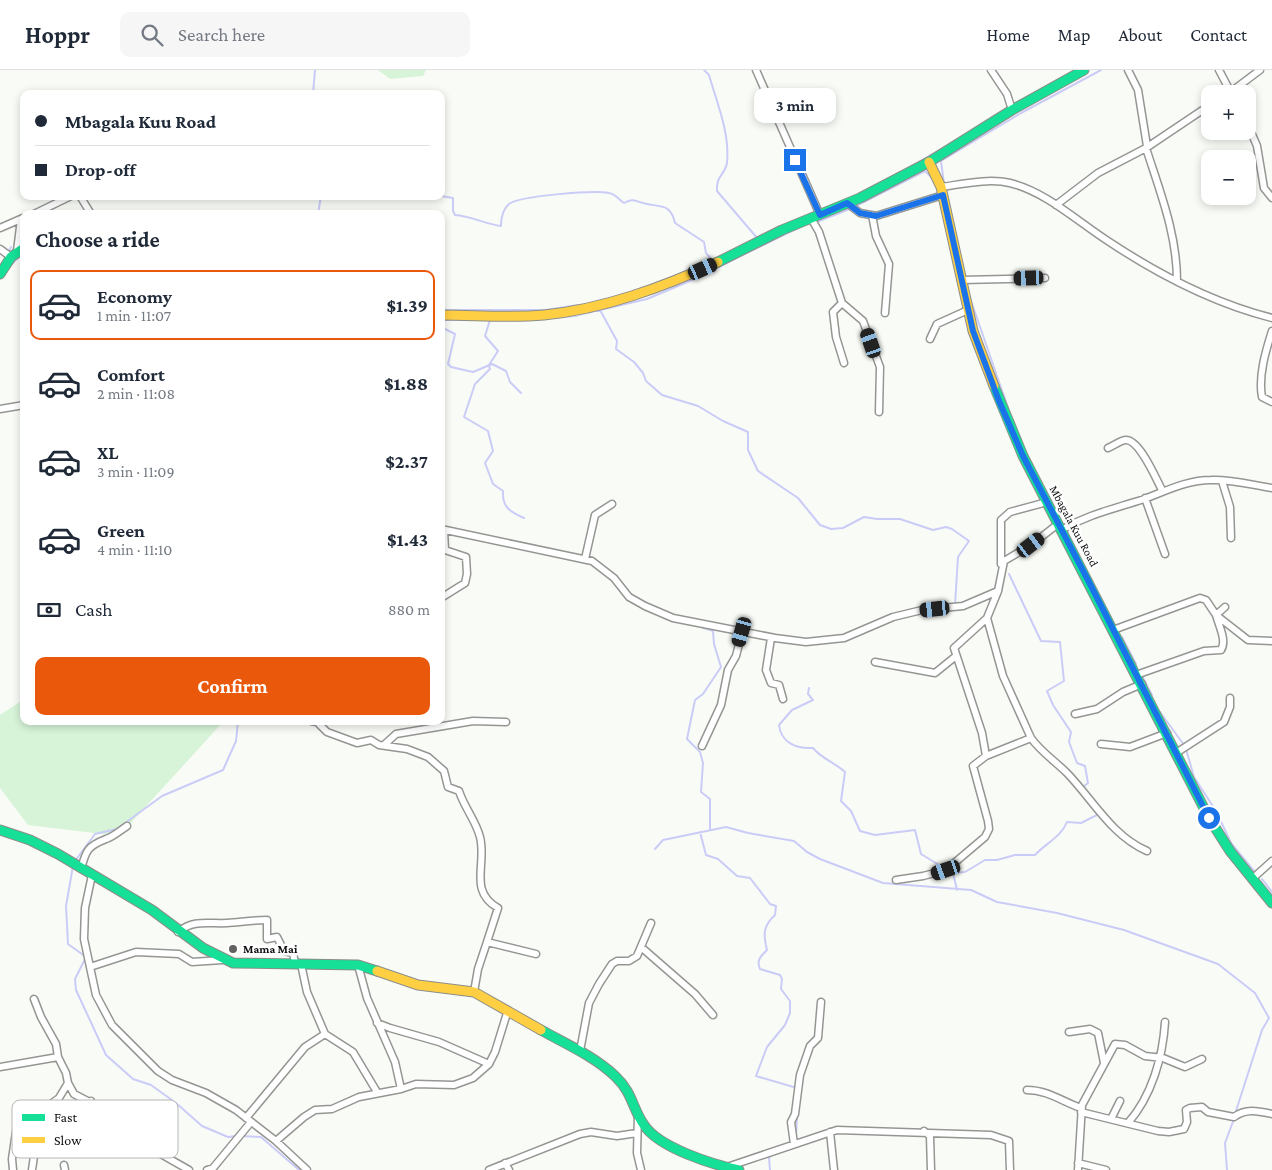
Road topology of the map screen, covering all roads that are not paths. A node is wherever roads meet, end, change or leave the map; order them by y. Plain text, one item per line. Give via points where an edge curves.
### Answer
1 (756, 70) edge
2 (991, 70) edge
3 (1084, 70) edge
4 (1128, 70) edge
5 (1219, 70) edge
6 (1260, 70) edge
7 (1226, 85) edge
8 (1240, 85) edge
9 (1012, 110) junction
10 (1201, 111) edge
11 (1254, 140) edge
12 (1147, 147) junction
13 (929, 162) junction
14 (942, 191) junction
15 (1272, 198) edge
16 (63, 200) edge
17 (847, 203) junction
18 (1056, 205) junction
19 (42, 210) edge
20 (872, 215) junction
21 (815, 217) junction
22 (20, 219) edge
23 (0, 228) edge
24 (20, 235) edge
25 (0, 249) edge
26 (17, 252) edge
27 (0, 274) edge
28 (1045, 278) dead end
29 (961, 280) junction
30 (1177, 281) junction
31 (842, 302) junction
32 (968, 310) junction
33 (885, 313) dead end
34 (445, 315) edge
35 (1272, 318) edge
36 (1272, 331) edge
37 (930, 339) dead end
38 (844, 363) dead end
39 (1272, 402) edge
40 (20, 406) edge
41 (0, 408) edge
42 (879, 412) dead end
43 (1108, 448) dead end
44 (1222, 481) junction
45 (1272, 488) edge
46 (1162, 490) junction
47 (1145, 498) junction
48 (1047, 502) junction
49 (612, 504) dead end
50 (1059, 527) junction
51 (445, 530) edge
52 (1231, 538) dead end
53 (445, 550) edge
54 (1165, 554) dead end
55 (585, 559) junction
56 (1002, 564) junction
57 (998, 591) junction
58 (445, 596) edge
59 (1225, 607) dead end
60 (1216, 615) junction
61 (987, 618) junction
62 (1113, 630) junction
63 (742, 632) junction
64 (771, 638) junction
65 (1272, 641) edge
66 (956, 656) junction
67 (875, 662) dead end
68 (1136, 675) junction
69 (1142, 684) junction
70 (1230, 698) dead end
71 (784, 699) dead end
72 (1075, 714) dead end
73 (506, 722) dead end
74 (321, 725) edge
75 (1167, 733) junction
76 (1032, 738) junction
77 (1101, 744) dead end
78 (384, 745) junction
79 (702, 746) dead end
80 (1176, 752) junction
81 (986, 756) junction
82 (127, 826) dead end
83 (0, 830) edge
84 (1147, 851) dead end
85 (1272, 861) edge
86 (76, 866) junction
87 (92, 875) junction
88 (1252, 879) junction
89 (896, 880) dead end
90 (1272, 903) edge
91 (651, 923) dead end
92 (178, 932) junction
93 (487, 942) junction
94 (640, 947) junction
95 (536, 954) dead end
96 (222, 960) junction
97 (298, 963) junction
98 (358, 965) junction
99 (90, 967) junction
100 (474, 992) junction
101 (34, 999) dead end
102 (821, 1002) dead end
103 (508, 1010) junction
104 (713, 1015) dead end
105 (377, 1022) junction
106 (1165, 1022) dead end
107 (1069, 1032) dead end
108 (325, 1034) junction
109 (580, 1051) junction
110 (58, 1057) junction
111 (1158, 1058) junction
112 (1202, 1059) dead end
113 (1104, 1063) junction
114 (488, 1064) junction
115 (0, 1068) edge
116 (68, 1083) junction
117 (401, 1089) junction
118 (1028, 1090) dead end
119 (377, 1092) junction
120 (56, 1100) edge
121 (87, 1100) edge
122 (1120, 1101) dead end
123 (1081, 1110) junction
124 (638, 1111) junction
125 (1272, 1114) edge
126 (1111, 1119) junction
127 (248, 1120) junction
128 (1128, 1123) junction
129 (830, 1132) junction
130 (924, 1132) junction
131 (637, 1133) junction
132 (276, 1141) junction
133 (794, 1144) junction
134 (167, 1158) edge
135 (506, 1163) junction
136 (725, 1167) junction
137 (1078, 1167) edge
138 (187, 1170) edge
139 (207, 1170) edge
140 (307, 1170) edge
141 (489, 1170) edge
142 (509, 1170) edge
143 (641, 1170) edge
144 (740, 1170) edge
145 (834, 1170) edge
146 (931, 1170) edge
147 (1010, 1170) edge
148 (1106, 1170) edge

1 - 21 street
2 - 9 street
3 - 9 street
4 - 12 street via 1138,90
5 - 7 street
6 - 8 street
9 - 13 street
10 - 12 street
11 - 15 street via 1264,188
12 - 18 street via 1098,173
12 - 30 street via 1171,225
13 - 14 street, Mbagala Kuu Road
13 - 17 street
14 - 18 street via 1006,182
14 - 20 street via 887,213
14 - 29 street, Mbagala Kuu Road
16 - 19 street
17 - 20 street via 860,213
17 - 21 street
18 - 30 street via 1127,254
20 - 33 street via 876,236 889,264
21 - 31 street
21 - 34 street via 663,287 607,304 542,315
22 - 23 street
24 - 26 street
25 - 26 street
26 - 27 street
28 - 29 street
29 - 32 street, Mbagala Kuu Road
30 - 35 street via 1226,304
31 - 38 street via 833,312
31 - 42 street via 863,321 880,367
32 - 37 street via 937,324
32 - 48 street, Mbagala Kuu Road via 975,339 999,401
36 - 39 street via 1261,388 1262,396
40 - 41 street
43 - 46 street via 1129,441 1142,452
44 - 45 street
44 - 46 street via 1200,480
44 - 52 street via 1230,506
46 - 47 street
47 - 50 street
47 - 54 street
48 - 50 street, Mbagala Kuu Road
48 - 56 street via 1010,512 1000,521
49 - 55 street via 595,515
50 - 56 street
50 - 62 street, Mbagala Kuu Road
51 - 55 street
53 - 58 street via 466,557 467,574 465,583
55 - 63 street via 600,565 629,597 645,606 673,618
56 - 57 street
57 - 61 street
57 - 64 street via 963,606 893,617 844,638 806,642
59 - 60 street
60 - 62 street via 1206,600 1200,598
60 - 65 street via 1251,641
60 - 68 street via 1224,649 1204,651
61 - 66 street via 955,645
61 - 76 street via 1003,676
62 - 68 street, Mbagala Kuu Road
63 - 64 street
63 - 79 street via 736,656 728,670 721,705
64 - 71 street via 767,675 771,683 779,685
66 - 67 street via 935,673
66 - 81 street via 982,733
68 - 69 street, Mbagala Kuu Road
69 - 72 street via 1122,692 1098,709
69 - 75 street, Mbagala Kuu Road
70 - 80 street via 1224,722
73 - 78 street via 473,721 396,734
74 - 78 street via 343,738 360,743 371,740
75 - 77 street via 1130,747
75 - 80 street, Mbagala Kuu Road
76 - 81 street
76 - 84 street via 1069,776 1100,815 1135,846
78 - 93 street via 428,757 444,771 448,787 459,791 480,836 481,890 486,901 498,908
80 - 88 street, Mbagala Kuu Road via 1209,818
81 - 89 street via 973,767 988,821 985,837 946,870
82 - 86 street via 96,842
83 - 86 street via 29,839
85 - 88 street
86 - 87 street
87 - 92 street via 157,914
87 - 99 street via 83,924
88 - 90 street, Mbagala Kuu Road
91 - 94 street
92 - 96 street
92 - 97 street via 198,922 267,920 267,939 277,937 284,951 293,953
93 - 95 street
93 - 100 street
94 - 104 street via 695,994
94 - 109 street via 633,960 612,964 599,984 589,1002
96 - 97 street via 233,964
96 - 99 street via 192,962 180,955 136,952
97 - 98 street
97 - 108 street
98 - 100 street via 418,985
98 - 105 street via 366,998
99 - 127 street via 96,995 112,1025 128,1043 172,1080 216,1098
100 - 103 street
101 - 110 street via 56,1044
102 - 133 street via 818,1038 810,1046 800,1075 791,1122
103 - 109 street
103 - 114 street via 496,1052
105 - 114 street via 439,1042
105 - 117 street via 395,1062
106 - 111 street via 1164,1042
107 - 113 street via 1090,1029 1098,1033
108 - 119 street via 353,1052
108 - 127 street via 305,1048
109 - 124 street via 616,1076
110 - 115 street
110 - 116 street
111 - 112 street via 1185,1067
111 - 113 street via 1116,1043
111 - 128 street via 1149,1088
113 - 123 street
114 - 117 street via 472,1078 454,1085 416,1084
116 - 120 street
116 - 121 street via 74,1094
117 - 119 street
118 - 123 street via 1051,1094
119 - 132 street via 332,1109 315,1110
122 - 126 street
123 - 126 street
123 - 137 street
124 - 131 street
124 - 136 street via 644,1126 662,1140 690,1156
125 - 128 street via 1249,1110 1230,1116 1195,1107 1186,1110 1184,1129 1158,1131
126 - 128 street
127 - 132 street
127 - 139 street via 213,1168
129 - 130 street
129 - 133 street
129 - 145 street
130 - 146 street via 930,1136
130 - 147 street via 998,1135 1009,1141
131 - 135 street via 617,1136 591,1132 580,1134
131 - 143 street
132 - 140 street
133 - 136 street
134 - 138 street
135 - 141 street
135 - 142 street
136 - 144 street
137 - 148 street

